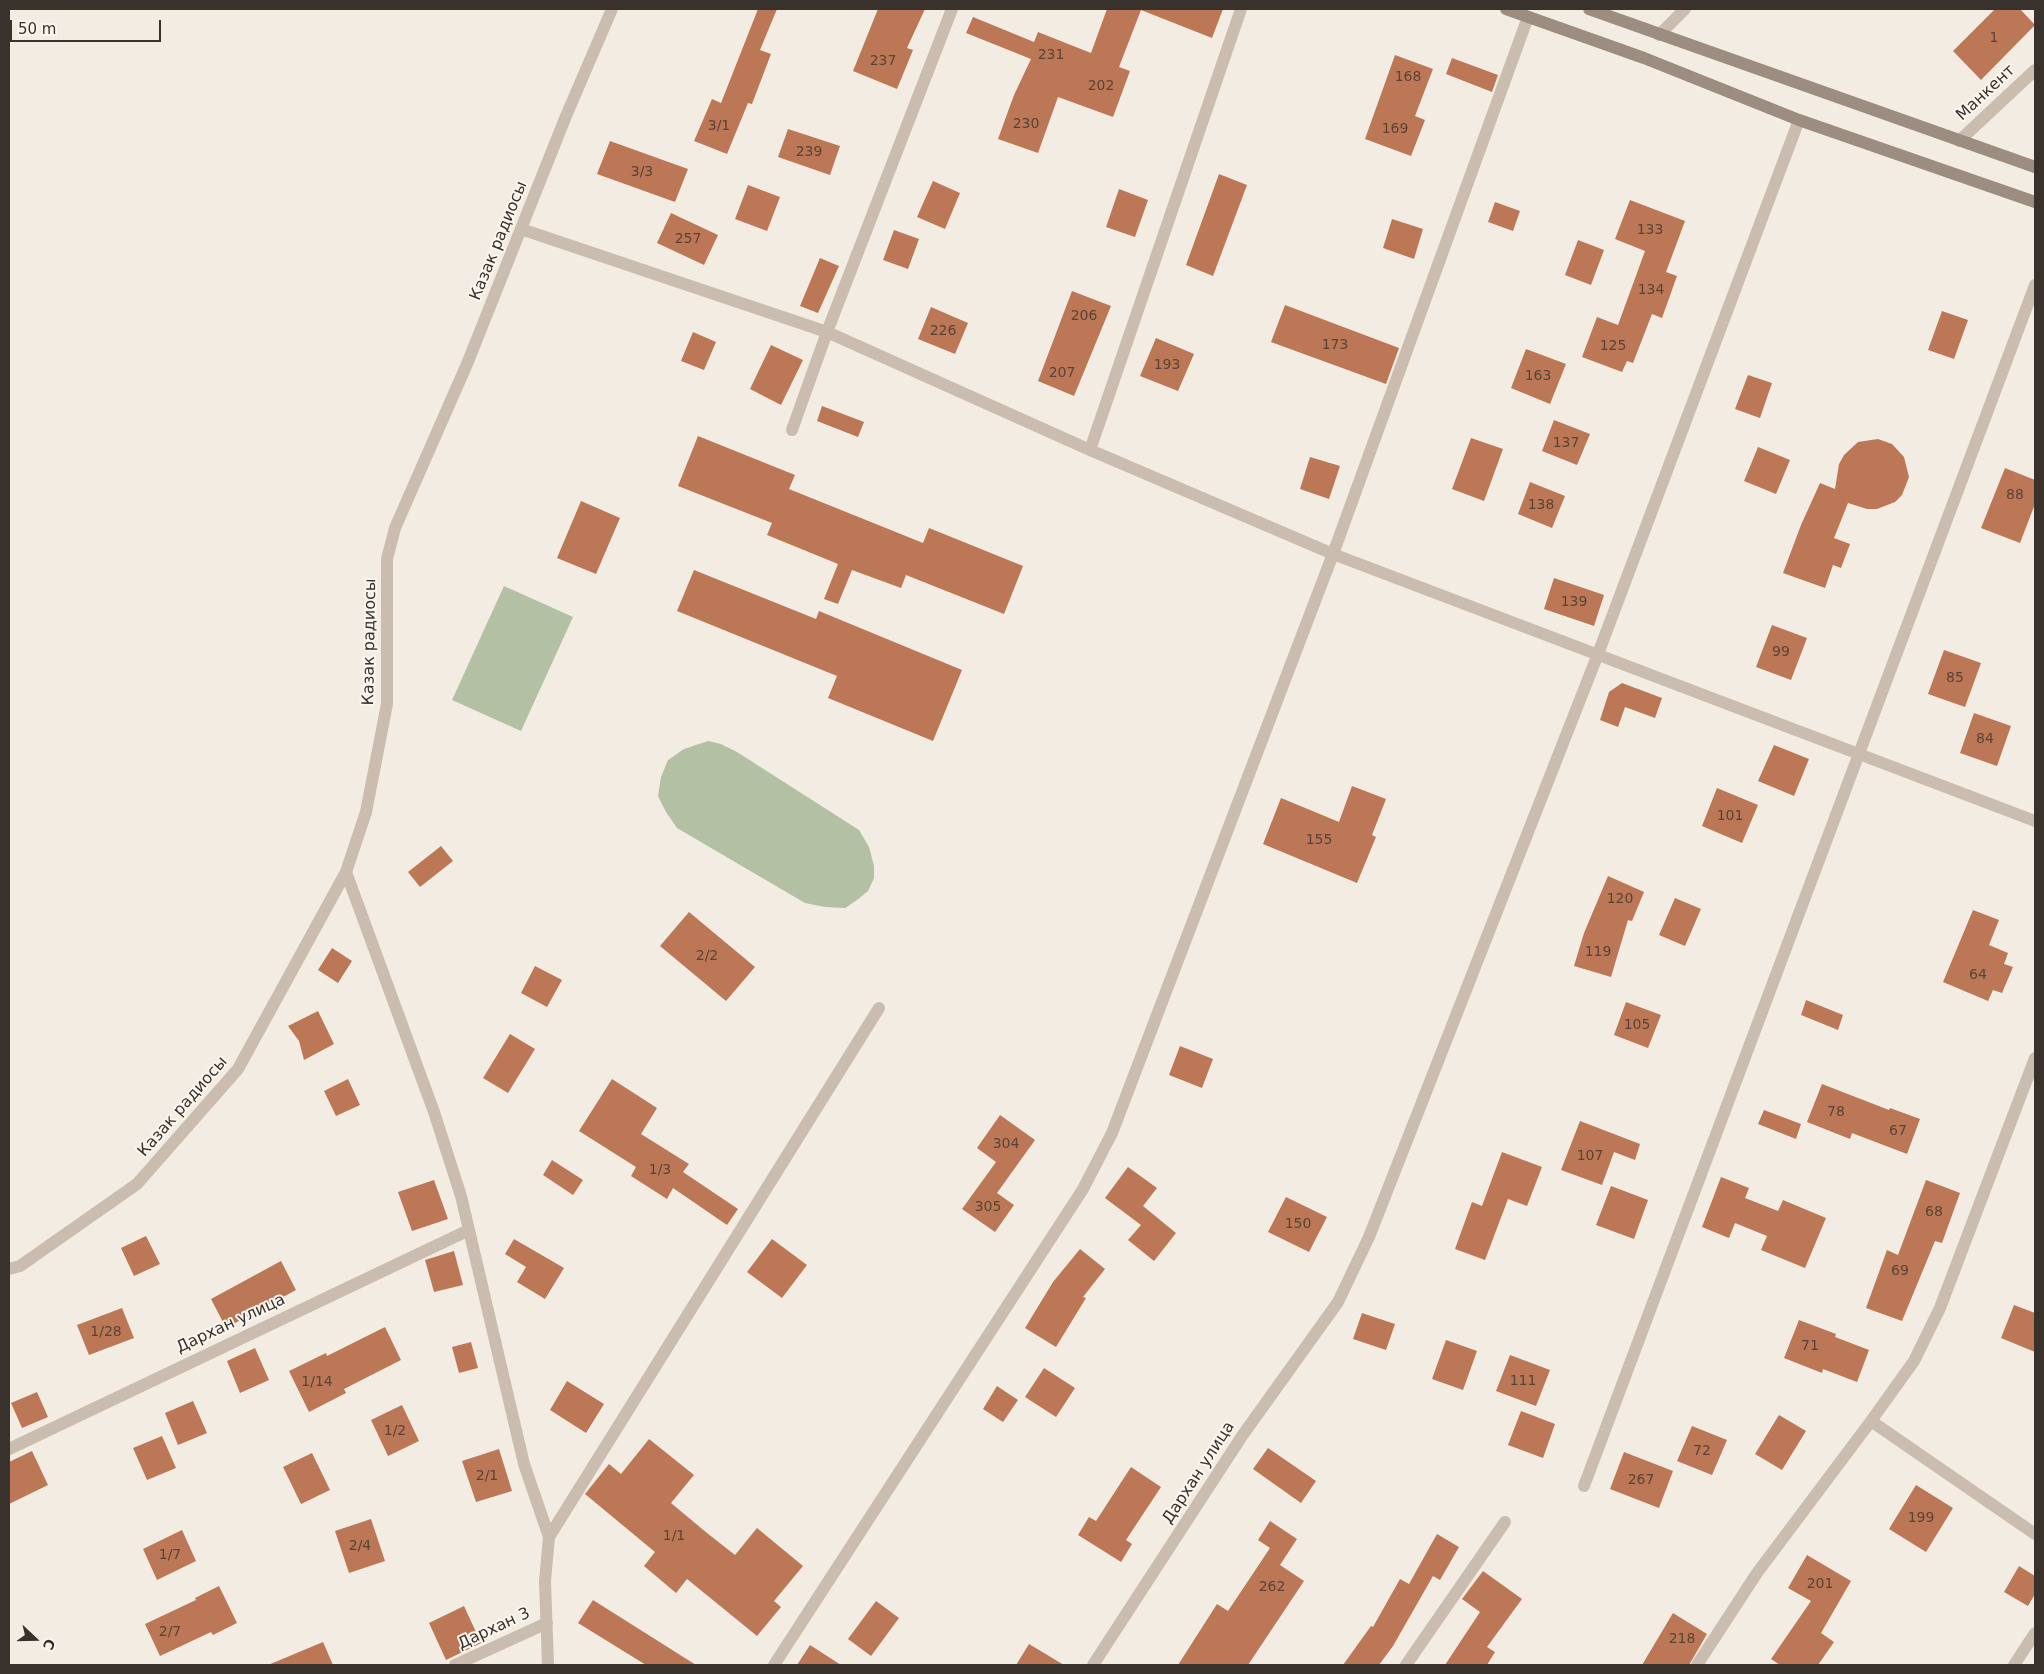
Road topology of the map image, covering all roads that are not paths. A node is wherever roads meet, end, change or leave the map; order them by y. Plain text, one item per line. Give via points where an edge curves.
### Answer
1 (612, 9) edge
2 (952, 9) edge
3 (1241, 9) edge
4 (1506, 9) edge
5 (1589, 9) edge
6 (1685, 9) edge
7 (1528, 16) junction
8 (1659, 35) junction
9 (2035, 70) edge
10 (1799, 120) junction
11 (1959, 140) junction
12 (2035, 167) edge
13 (2035, 202) edge
14 (521, 229) junction
15 (2035, 285) edge
16 (827, 332) junction
17 (792, 430) dead end
18 (1090, 450) junction
19 (1333, 554) junction
20 (1598, 654) junction
21 (1859, 754) junction
22 (2035, 821) edge
23 (346, 872) junction
24 (879, 1008) dead end
25 (2035, 1058) edge
26 (469, 1230) junction
27 (9, 1269) edge
28 (1871, 1421) junction
29 (9, 1449) edge
30 (1584, 1486) dead end
31 (1505, 1522) dead end
32 (2035, 1534) edge
33 (549, 1537) junction
34 (546, 1623) junction
35 (2035, 1633) edge
36 (455, 1665) edge
37 (548, 1665) edge
38 (774, 1665) edge
39 (1093, 1665) edge
40 (1406, 1665) edge
41 (1698, 1665) edge
42 (2014, 1665) edge

1 - 14 street, Казак радиосы
2 - 16 street
3 - 18 street
4 - 7 main road
5 - 8 main road
6 - 8 street
7 - 10 main road
7 - 19 street
8 - 11 main road
9 - 11 street, Манкент
10 - 13 main road
10 - 20 street, Дархан улица
11 - 12 main road
14 - 16 street
14 - 23 street, Казак радиосы via 467,364 395,528 387,559 387,704 366,812
15 - 21 street
16 - 17 street
16 - 18 street
18 - 19 street
19 - 20 street
19 - 38 street via 1112,1133 1083,1189
20 - 21 street
20 - 39 street, Дархан улица via 1369,1237 1338,1302 1242,1436
21 - 22 street
21 - 30 street
23 - 26 street via 434,1112
23 - 27 street, Казак радиосы via 238,1069 138,1184 20,1266
24 - 33 street
25 - 28 street via 1940,1308 1914,1361
26 - 29 street, Дархан улица
26 - 33 street via 524,1464
28 - 32 street
28 - 41 street via 1757,1573
31 - 40 street
33 - 34 street
34 - 36 street, Дархан 3
34 - 37 street
35 - 42 street

